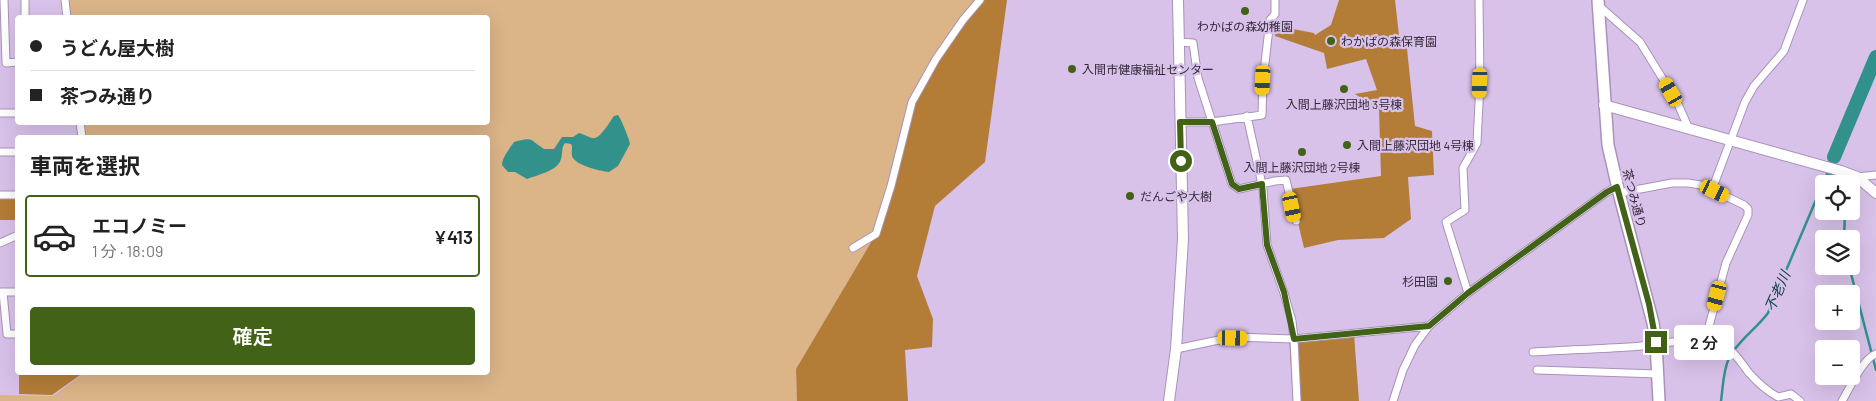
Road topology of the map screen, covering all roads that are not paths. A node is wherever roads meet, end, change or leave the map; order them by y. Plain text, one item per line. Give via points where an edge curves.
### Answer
1 (4, 0) edge
2 (25, 0) edge
3 (65, 0) edge
4 (980, 0) edge
5 (1178, 0) edge
6 (1275, 0) edge
7 (1479, 0) edge
8 (1803, 0) edge
9 (1598, 2) edge
10 (25, 15) edge
11 (67, 15) edge
12 (1179, 42) junction
13 (15, 62) edge
14 (1604, 105) junction
15 (0, 113) edge
16 (15, 113) edge
17 (1247, 116) junction
18 (1180, 122) junction
19 (1212, 122) junction
20 (1689, 129) junction
21 (1729, 140) junction
22 (0, 152) edge
23 (15, 152) edge
24 (1852, 175) edge
25 (1876, 175) edge
26 (1860, 177) edge
27 (1860, 180) edge
28 (1262, 184) junction
29 (1713, 187) junction
30 (1618, 190) junction
31 (1876, 193) edge
32 (0, 195) edge
33 (15, 195) edge
34 (1296, 221) dead end
35 (15, 236) edge
36 (0, 243) edge
37 (853, 248) dead end
38 (1, 292) edge
39 (15, 292) edge
40 (1468, 293) junction
41 (1429, 326) junction
42 (15, 334) edge
43 (1294, 339) junction
44 (1705, 341) junction
45 (1656, 342) junction
46 (1176, 349) junction
47 (1534, 352) dead end
48 (1874, 355) edge
49 (1536, 370) dead end
50 (1658, 374) junction
51 (1169, 401) edge
52 (1298, 401) edge
53 (1393, 401) edge
54 (1659, 401) edge
55 (1800, 401) edge
56 (1842, 401) edge

1 - 13 street via 6,63
2 - 10 street
3 - 11 street
4 - 37 street via 936,59 912,102 876,234
5 - 12 street
6 - 17 street via 1263,80 1262,115
7 - 40 street via 1477,143 1463,168 1465,210 1446,222
8 - 21 street via 1784,51 1749,94
9 - 14 main road, 茶つみ通り
9 - 20 street via 1640,42 1677,102
12 - 18 street
12 - 19 street via 1193,43 1198,78
14 - 20 street
14 - 30 main road, 茶つみ通り via 1608,145
15 - 16 street
17 - 19 street
17 - 28 street
18 - 19 street
18 - 46 street via 1183,239
19 - 28 street via 1232,184 1239,189
20 - 21 street
21 - 24 street
21 - 29 street
22 - 23 street
25 - 26 street
27 - 31 street
28 - 34 street via 1286,180
28 - 43 street via 1267,245 1284,292
29 - 30 street via 1672,183
29 - 44 street via 1746,207 1748,212 1726,263
30 - 40 street via 1607,192
30 - 45 main road, 茶つみ通り
32 - 33 street
35 - 36 street
38 - 39 street
38 - 42 street via 7,334
40 - 41 street
41 - 43 street
41 - 53 street via 1415,345
43 - 46 street via 1233,338
43 - 52 street
44 - 45 street
44 - 55 street via 1726,347 1771,393 1778,397 1791,394
45 - 47 street via 1631,347
45 - 50 main road, 茶つみ通り
46 - 51 street
48 - 56 street via 1856,375
49 - 50 street
50 - 54 main road, 茶つみ通り

